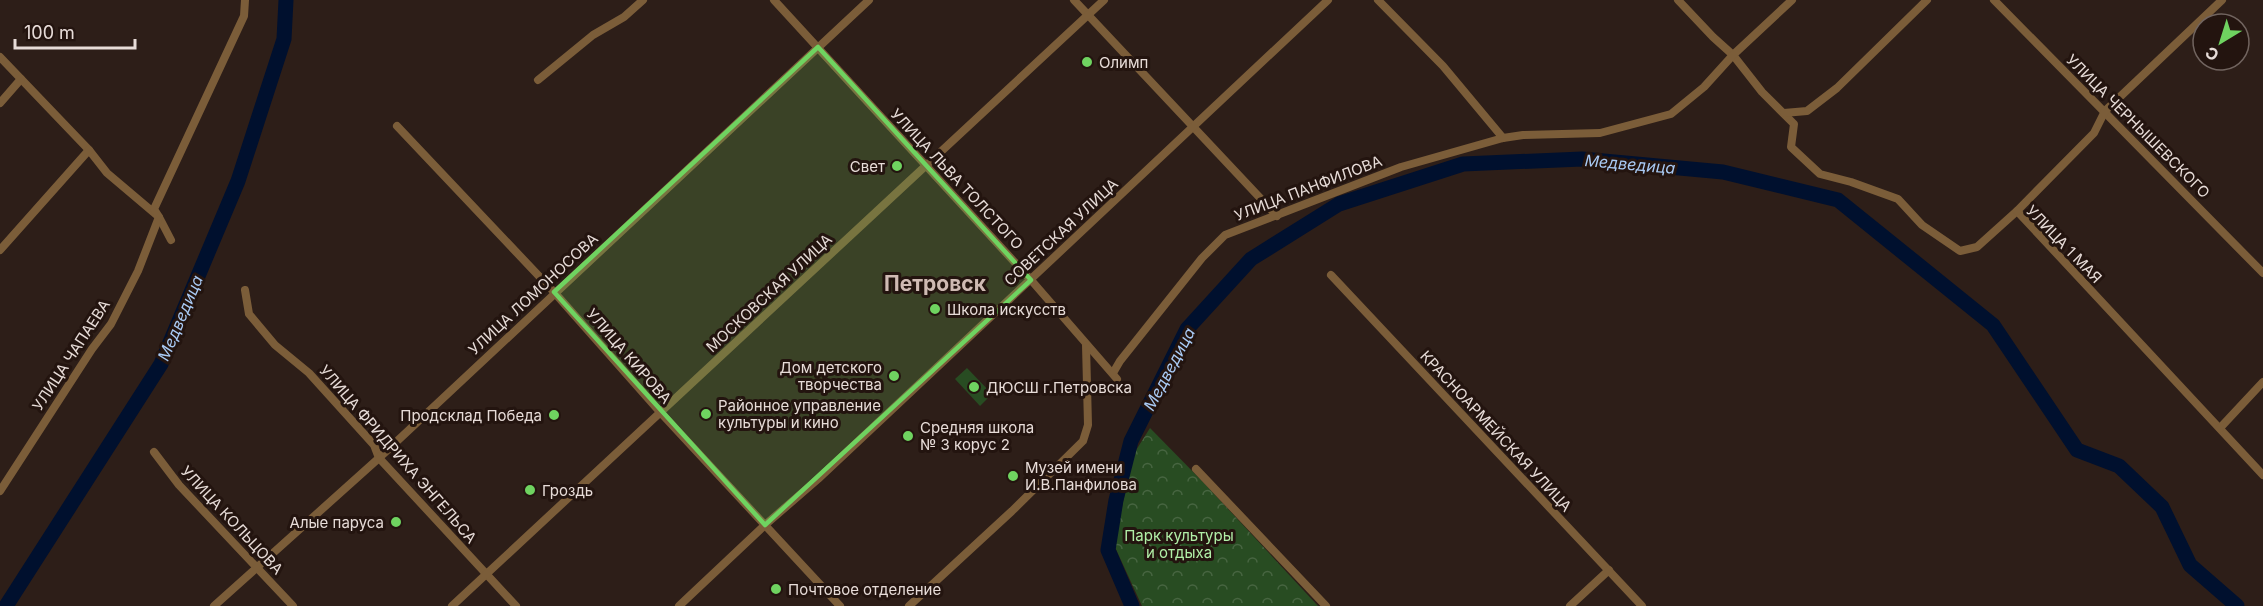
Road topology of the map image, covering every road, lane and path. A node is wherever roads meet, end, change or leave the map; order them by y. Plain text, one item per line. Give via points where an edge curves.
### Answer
1 (245, 0) edge
2 (643, 0) edge
3 (774, 0) edge
4 (869, 0) edge
5 (1074, 0) edge
6 (1104, 0) edge
7 (1329, 0) edge
8 (1378, 0) edge
9 (1678, 0) edge
10 (1792, 0) edge
11 (1927, 0) edge
12 (1994, 0) edge
13 (2222, 0) edge
14 (1088, 15) junction
15 (818, 47) junction
16 (1733, 55) junction
17 (0, 57) edge
18 (21, 79) junction
19 (538, 80) dead end
20 (0, 102) edge
21 (2104, 111) junction
22 (1784, 113) junction
23 (397, 126) dead end
24 (1192, 128) junction
25 (1503, 138) junction
26 (89, 150) junction
27 (925, 166) junction
28 (2017, 211) junction
29 (1277, 216) junction
30 (159, 217) junction
31 (171, 240) dead end
32 (0, 250) edge
33 (2263, 273) edge
34 (1331, 275) dead end
35 (1031, 280) junction
36 (244, 290) dead end
37 (554, 292) junction
38 (1086, 345) junction
39 (1115, 376) joint
40 (2263, 382) edge
41 (661, 413) junction
42 (2220, 428) junction
43 (154, 452) dead end
44 (379, 458) junction
45 (1196, 469) dead end
46 (2263, 476) edge
47 (0, 491) edge
48 (765, 525) junction
49 (258, 568) junction
50 (1609, 570) junction
51 (487, 574) junction
52 (214, 606) edge
53 (292, 606) edge
54 (452, 606) edge
55 (516, 606) edge
56 (679, 606) edge
57 (840, 606) edge
58 (909, 606) edge
59 (1326, 606) edge
60 (1570, 606) edge
61 (1642, 606) edge

1 - 30 street, УЛИЦА ЧАПАЕВА via 244,16 154,209
2 - 19 street
3 - 15 street, УЛИЦА ЛЬВА ТОЛСТОГО
4 - 15 street, УЛИЦА ЛОМОНОСОВА
5 - 14 street
6 - 14 street, МОСКОВСКАЯ УЛИЦА
7 - 24 street, СОВЕТСКАЯ УЛИЦА
8 - 25 street via 1443,66
9 - 16 street, УЛИЦА 1 МАЯ
10 - 16 street, УЛИЦА ПАНФИЛОВА
11 - 22 street via 1837,88 1806,111
12 - 21 street, УЛИЦА ЧЕРНЫШЕВСКОГО
13 - 21 street
14 - 24 street
14 - 27 street, МОСКОВСКАЯ УЛИЦА
15 - 27 street, УЛИЦА ЛЬВА ТОЛСТОГО
15 - 37 street, УЛИЦА ЛОМОНОСОВА
16 - 22 street, УЛИЦА 1 МАЯ
16 - 25 street, УЛИЦА ПАНФИЛОВА via 1704,87 1671,114 1600,133
17 - 18 street
18 - 20 street
18 - 26 street
21 - 28 street via 2094,133
21 - 33 street, УЛИЦА ЧЕРНЫШЕВСКОГО
22 - 28 street, УЛИЦА 1 МАЯ via 1794,124 1791,147 1820,174 1898,199 1922,225 1960,250 1977,247
23 - 37 street, УЛИЦА КИРОВА
24 - 29 street
24 - 35 street, СОВЕТСКАЯ УЛИЦА
25 - 29 street, УЛИЦА ПАНФИЛОВА via 1401,167
26 - 30 street via 107,173
26 - 32 street
27 - 35 street, УЛИЦА ЛЬВА ТОЛСТОГО
27 - 41 street, МОСКОВСКАЯ УЛИЦА
28 - 42 street, УЛИЦА 1 МАЯ
29 - 39 street, УЛИЦА ПАНФИЛОВА via 1225,235 1119,360
30 - 31 street
30 - 47 street, УЛИЦА ЧАПАЕВА via 111,324
34 - 50 street, КРАСНОАРМЕЙСКАЯ УЛИЦА
35 - 38 street, УЛИЦА ЛЬВА ТОЛСТОГО
35 - 48 street, СОВЕТСКАЯ УЛИЦА
36 - 44 street, УЛИЦА ФРИДРИХА ЭНГЕЛЬСА via 249,314 275,345 309,373 374,445
37 - 41 street, УЛИЦА КИРОВА
37 - 44 street, УЛИЦА ЛОМОНОСОВА
38 - 39 street, УЛИЦА ЛЬВА ТОЛСТОГО
38 - 58 street via 1088,425 1083,441
40 - 42 street
41 - 48 street, УЛИЦА КИРОВА
41 - 51 street, МОСКОВСКАЯ УЛИЦА
42 - 46 street, УЛИЦА 1 МАЯ
43 - 49 street, УЛИЦА КОЛЬЦОВА via 179,485
44 - 49 street, УЛИЦА ЛОМОНОСОВА
44 - 51 street, УЛИЦА ФРИДРИХА ЭНГЕЛЬСА
45 - 59 street
48 - 56 street, СОВЕТСКАЯ УЛИЦА
48 - 57 street, УЛИЦА КИРОВА
49 - 52 street, УЛИЦА ЛОМОНОСОВА
49 - 53 street, УЛИЦА КОЛЬЦОВА
50 - 60 street
50 - 61 street, КРАСНОАРМЕЙСКАЯ УЛИЦА
51 - 54 street, МОСКОВСКАЯ УЛИЦА
51 - 55 street, УЛИЦА ФРИДРИХА ЭНГЕЛЬСА

